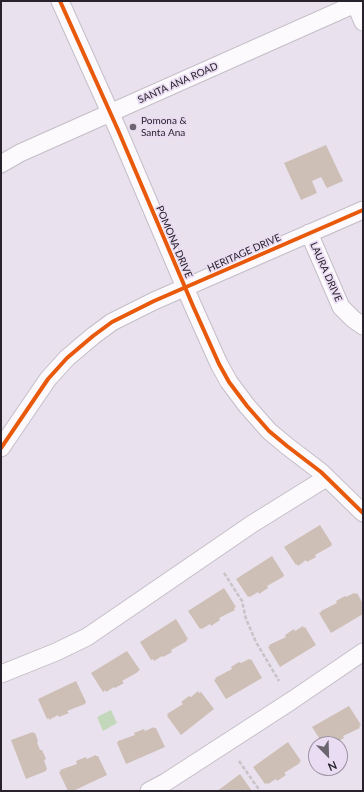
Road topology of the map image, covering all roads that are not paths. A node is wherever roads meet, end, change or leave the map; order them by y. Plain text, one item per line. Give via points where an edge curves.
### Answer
1 (60, 1) edge
2 (354, 2) edge
3 (363, 22) edge
4 (111, 113) junction
5 (1, 164) edge
6 (363, 210) edge
7 (309, 233) junction
8 (185, 288) junction
9 (363, 326) edge
10 (1, 448) edge
11 (326, 478) junction
12 (363, 513) edge
13 (363, 652) edge
14 (1, 674) edge
15 (149, 791) edge

1 - 4 street, POMONA DRIVE
2 - 3 street
2 - 4 street, SANTA ANA ROAD
4 - 5 street, SANTA ANA ROAD
4 - 8 street, POMONA DRIVE
6 - 7 street, HERITAGE DRIVE
7 - 8 street, HERITAGE DRIVE
7 - 9 street, LAURA DRIVE via 341,307
8 - 10 street, HERITAGE DRIVE via 112,322 67,358 48,379
8 - 11 street, POMONA DRIVE via 229,382 269,430
11 - 12 street, POMONA DRIVE
11 - 14 street via 252,524 87,637
13 - 15 street

